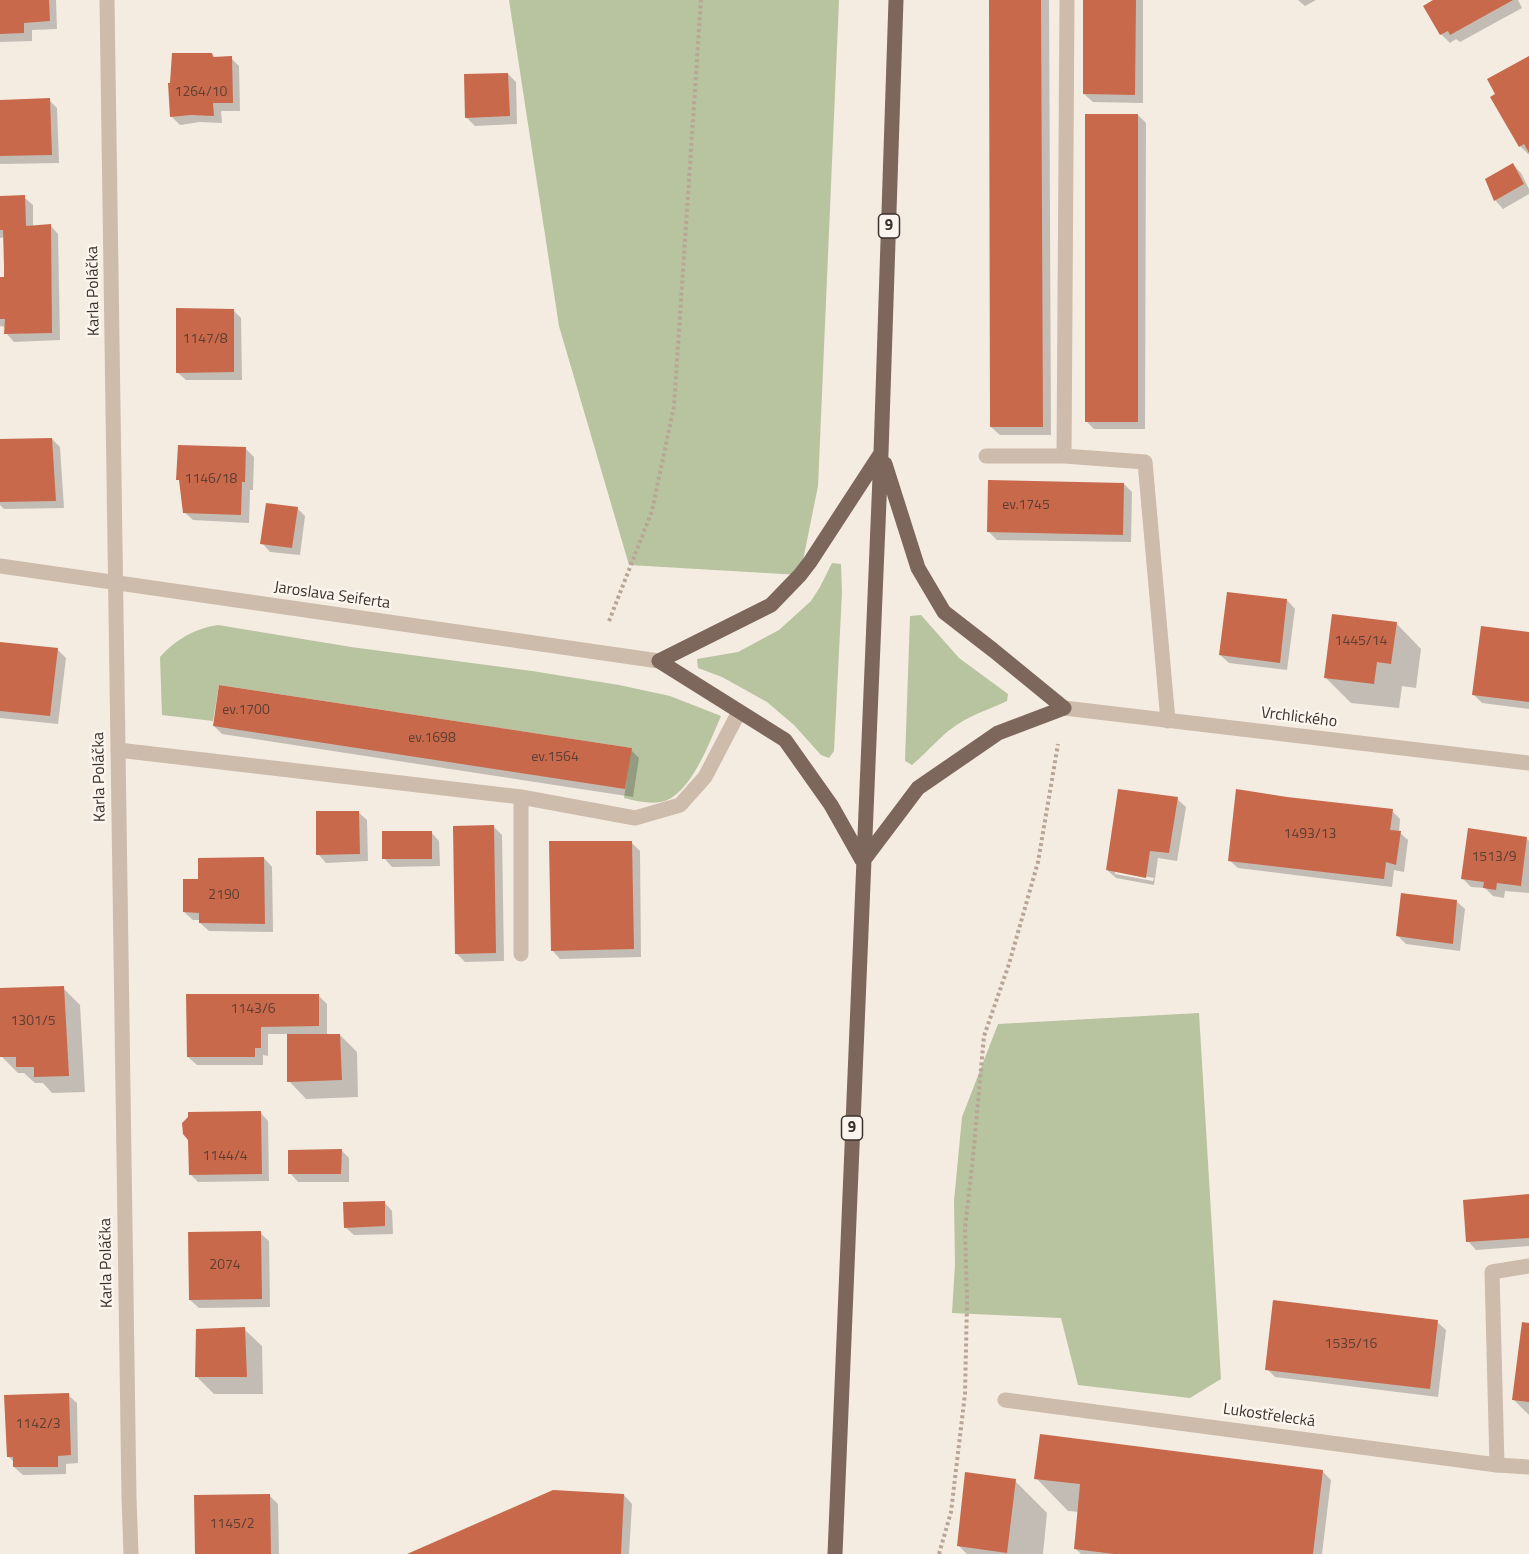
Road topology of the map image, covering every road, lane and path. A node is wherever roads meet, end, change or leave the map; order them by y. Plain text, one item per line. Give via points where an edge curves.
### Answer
1 (107, 0) edge
2 (701, 0) edge
3 (896, 0) edge
4 (1067, 0) edge
5 (881, 453) junction
6 (986, 456) dead end
7 (1064, 456) junction
8 (0, 566) edge
9 (116, 583) junction
10 (597, 652) junction
11 (659, 662) junction
12 (1064, 708) junction
13 (739, 712) junction
14 (1168, 721) junction
15 (118, 750) junction
16 (1529, 763) edge
17 (521, 797) junction
18 (863, 861) junction
19 (521, 954) dead end
20 (1529, 1266) edge
21 (1005, 1400) dead end
22 (1497, 1465) junction
23 (1529, 1467) edge
24 (131, 1554) edge
25 (835, 1554) edge
26 (939, 1554) edge

1 - 9 street, Karla Poláčka
2 - 10 path via 674,406 652,511
3 - 5 main road, 9
4 - 7 street
5 - 11 main road via 805,568 771,605
5 - 12 main road via 918,568 944,612
5 - 18 main road, 9
6 - 7 street
7 - 14 street via 1145,462
8 - 9 street, Jaroslava Seiferta
9 - 10 street, Jaroslava Seiferta
9 - 15 street, Karla Poláčka
10 - 11 street, Jaroslava Seiferta
11 - 13 main road
12 - 14 street, Vrchlického
12 - 18 main road via 998,734 918,788
12 - 26 path via 1038,862 984,1036 965,1228 965,1394 951,1512
13 - 17 street via 705,777 680,805 635,818
13 - 18 main road via 785,740 831,804
14 - 16 street, Vrchlického
15 - 17 street
15 - 24 street, Karla Poláčka
17 - 19 street
18 - 25 main road, 9
20 - 22 street via 1492,1272
21 - 22 street, Lukostřelecká
22 - 23 street, Lukostřelecká

